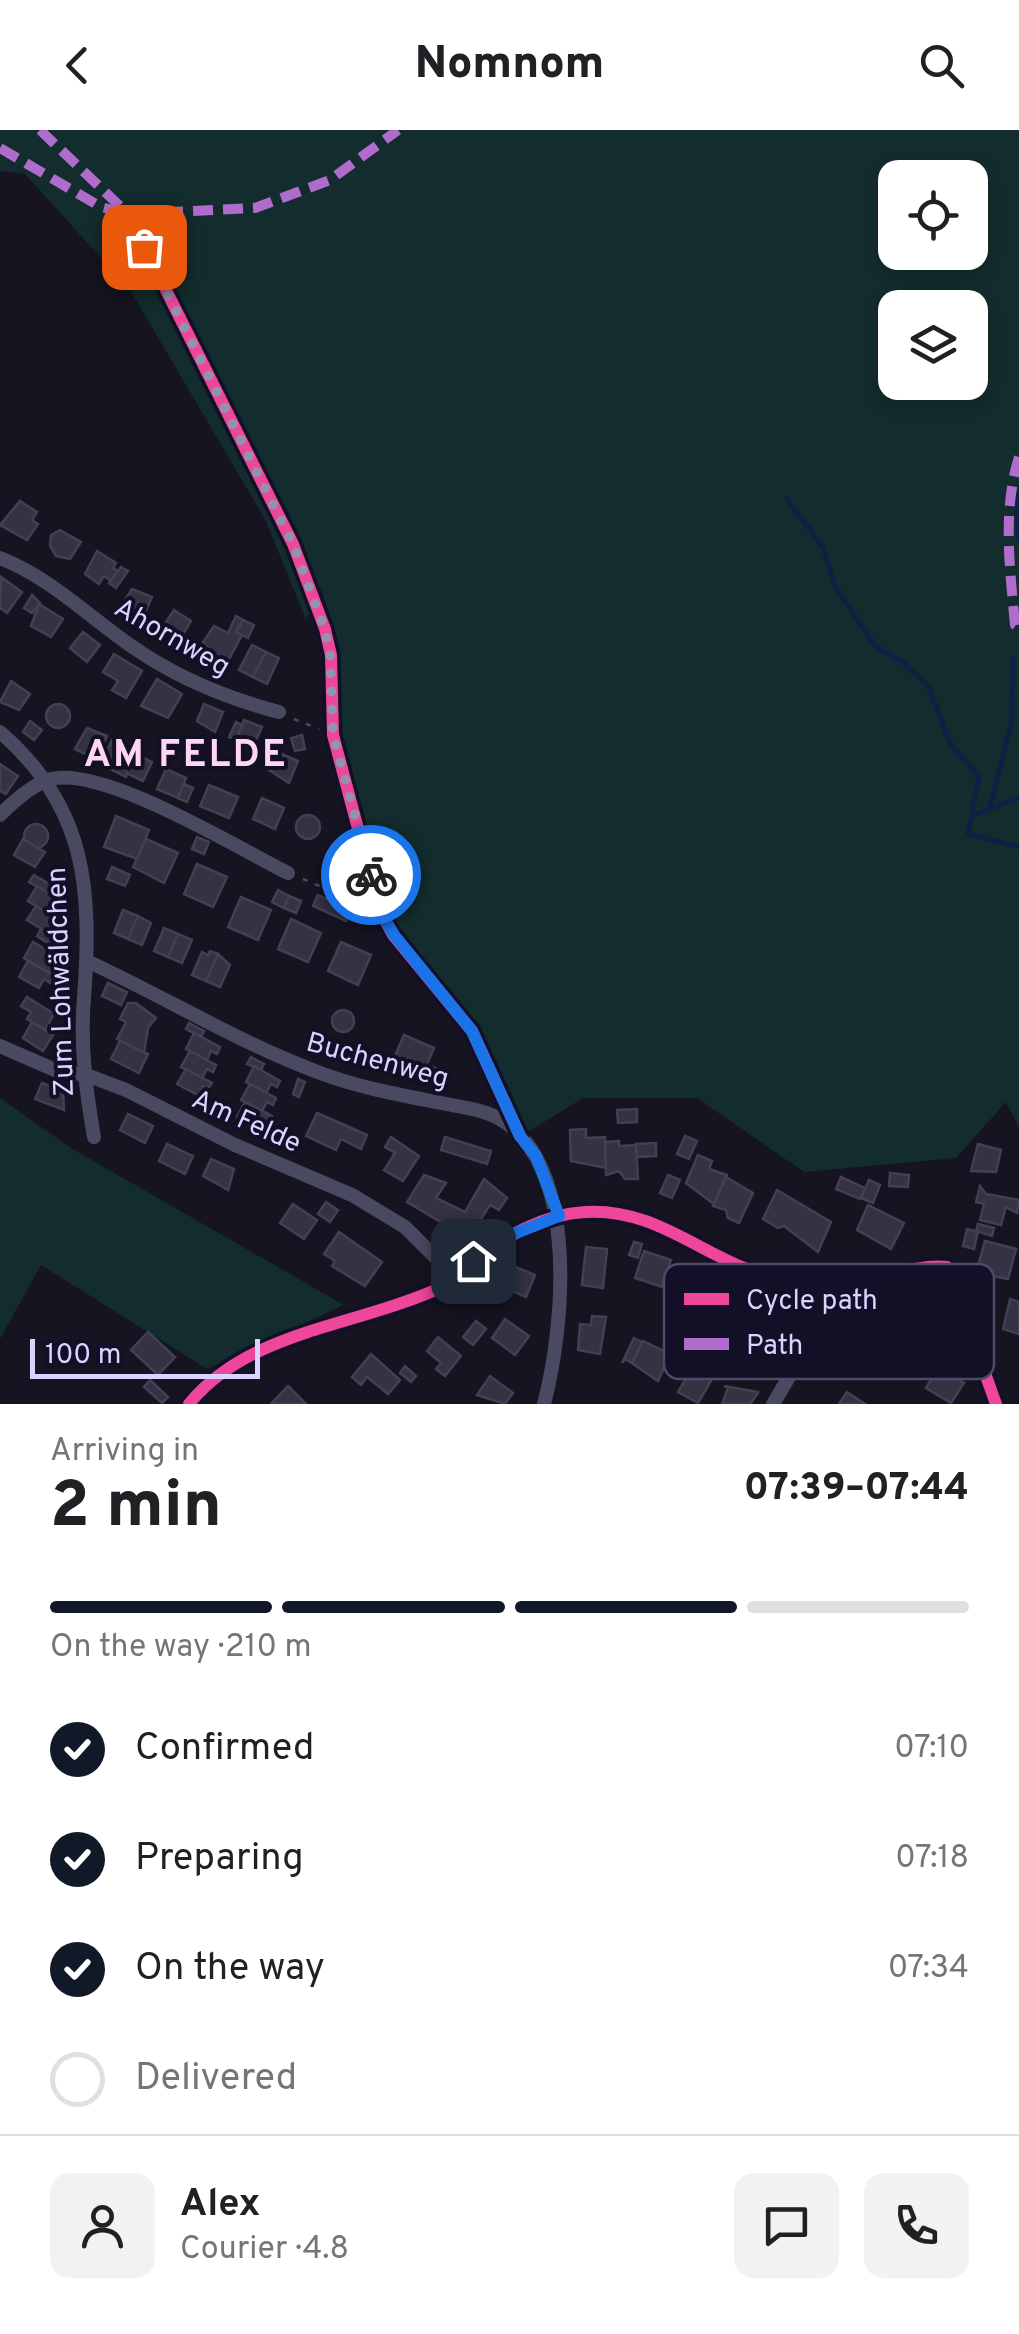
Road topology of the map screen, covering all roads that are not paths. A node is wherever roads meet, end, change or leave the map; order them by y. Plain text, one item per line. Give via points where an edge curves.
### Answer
1 (128, 214) dead end
2 (0, 558) edge
3 (279, 712) road end
4 (0, 732) edge
5 (47, 780) junction
6 (0, 815) edge
7 (288, 873) road end
8 (88, 962) junction
9 (0, 1046) edge
10 (84, 1074) junction
11 (94, 1136) dead end
12 (520, 1136) junction
13 (559, 1216) junction
14 (740, 1264) edge
15 (454, 1276) junction
16 (788, 1379) edge
17 (987, 1379) edge
18 (189, 1404) edge
19 (544, 1404) edge
20 (773, 1404) edge
21 (996, 1404) edge

1 - 12 street via 293,544 330,655 333,734 380,911 472,1031
2 - 3 street, Ahornweg via 185,678
4 - 5 street, Zum Lohwäldchen
5 - 6 street
5 - 7 street via 84,778 128,793
5 - 8 street, Zum Lohwäldchen via 84,871
8 - 10 street, Zum Lohwäldchen
8 - 12 street, Buchenweg via 299,1065 494,1116
9 - 10 street, Am Felde via 62,1073
10 - 11 street, Zum Lohwäldchen
10 - 15 street, Am Felde via 380,1209
12 - 13 street via 536,1156
13 - 14 street via 640,1216
13 - 15 street via 511,1235
13 - 19 street via 557,1332
15 - 18 street via 436,1290 350,1316 250,1358
16 - 20 street
17 - 21 street

